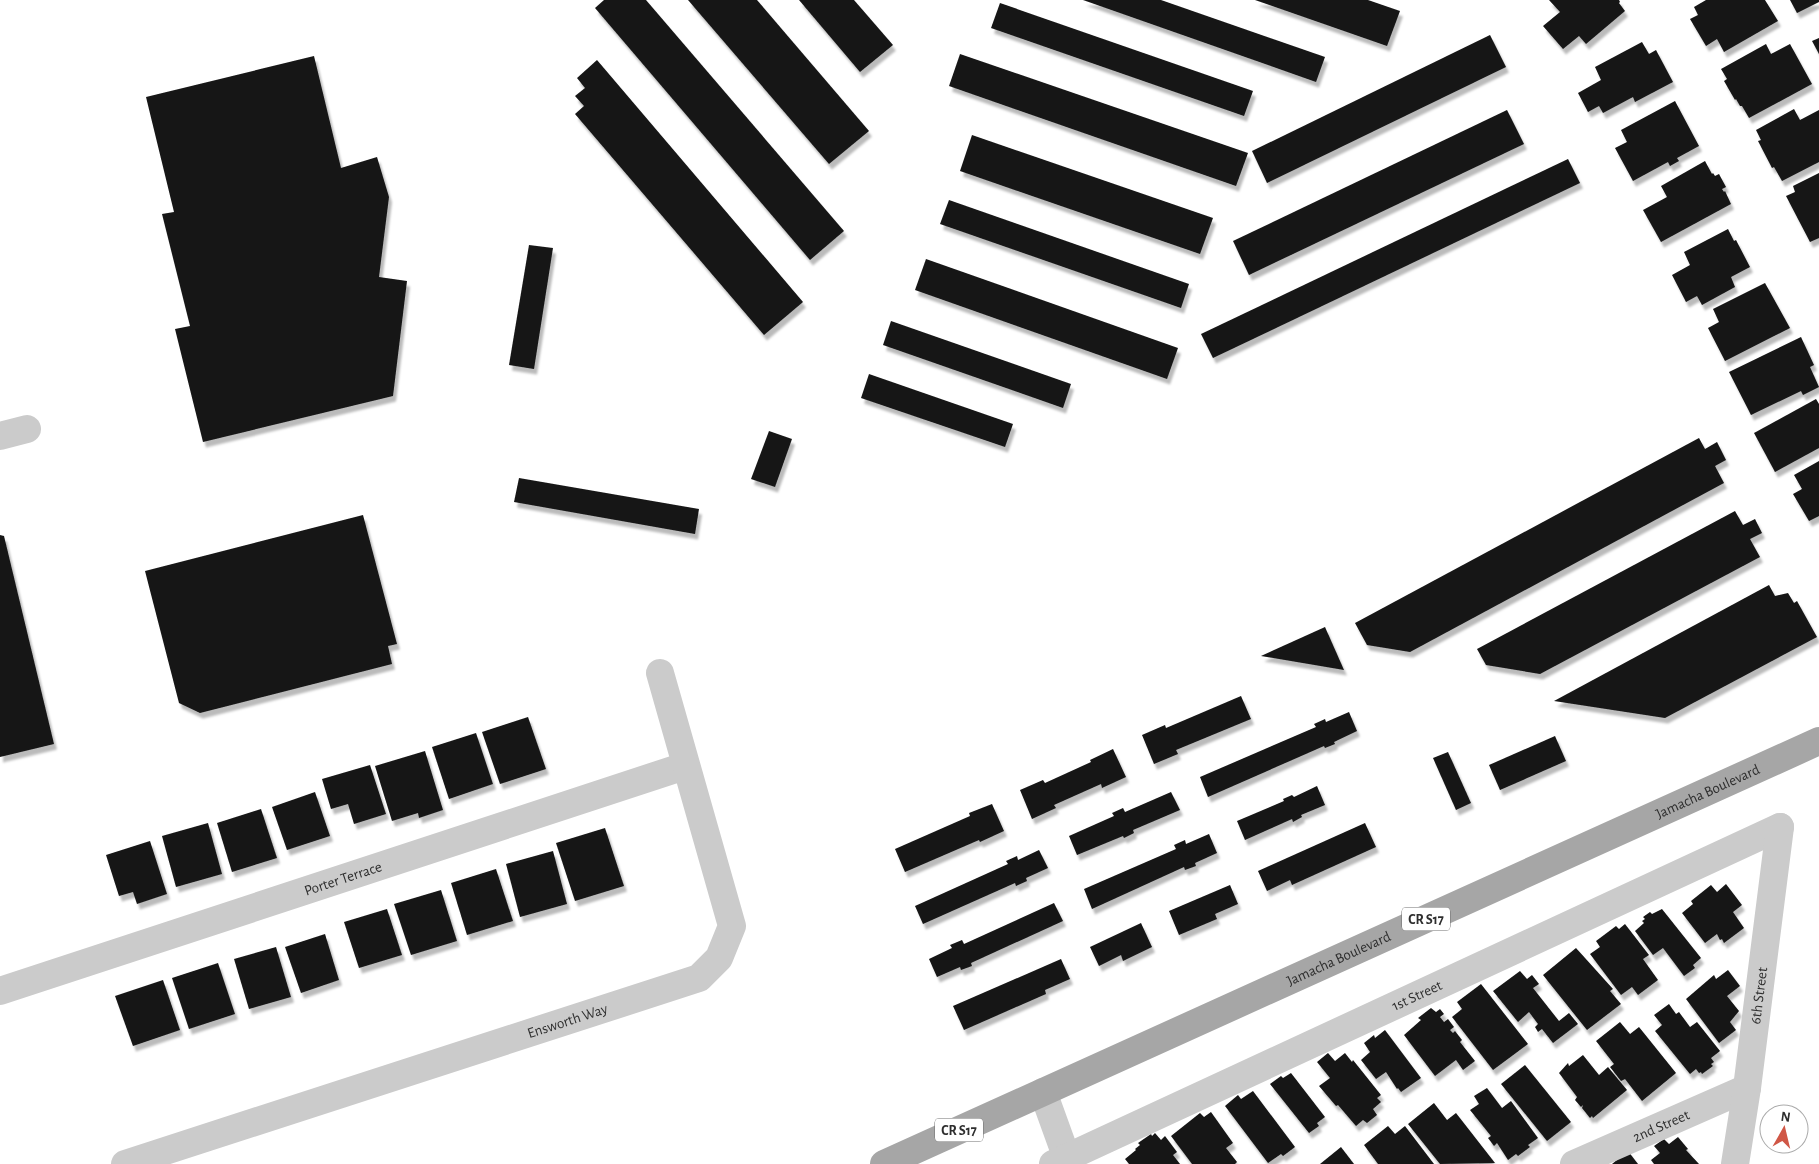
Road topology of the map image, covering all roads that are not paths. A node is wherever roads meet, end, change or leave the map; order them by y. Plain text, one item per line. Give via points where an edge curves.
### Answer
1 (27, 428) dead end
2 (0, 436) edge
3 (660, 673) dead end
4 (1819, 741) edge
5 (685, 766) junction
6 (1780, 827) joint
7 (0, 991) edge
8 (1747, 1088) junction
9 (1043, 1092) junction
10 (1063, 1162) edge
11 (125, 1164) edge
12 (884, 1164) edge
13 (1574, 1164) edge
14 (1735, 1164) edge

1 - 2 street
3 - 5 street, Ensworth Way
4 - 9 main road, Jamacha Boulevard / CR S17
5 - 7 street, Porter Terrace
5 - 11 street, Ensworth Way via 732,926 720,958 699,978
6 - 8 street, 6th Street
6 - 10 street, 1st Street
8 - 13 street, 2nd Street
8 - 14 street, 6th Street
9 - 10 street
9 - 12 main road, Jamacha Boulevard / CR S17

